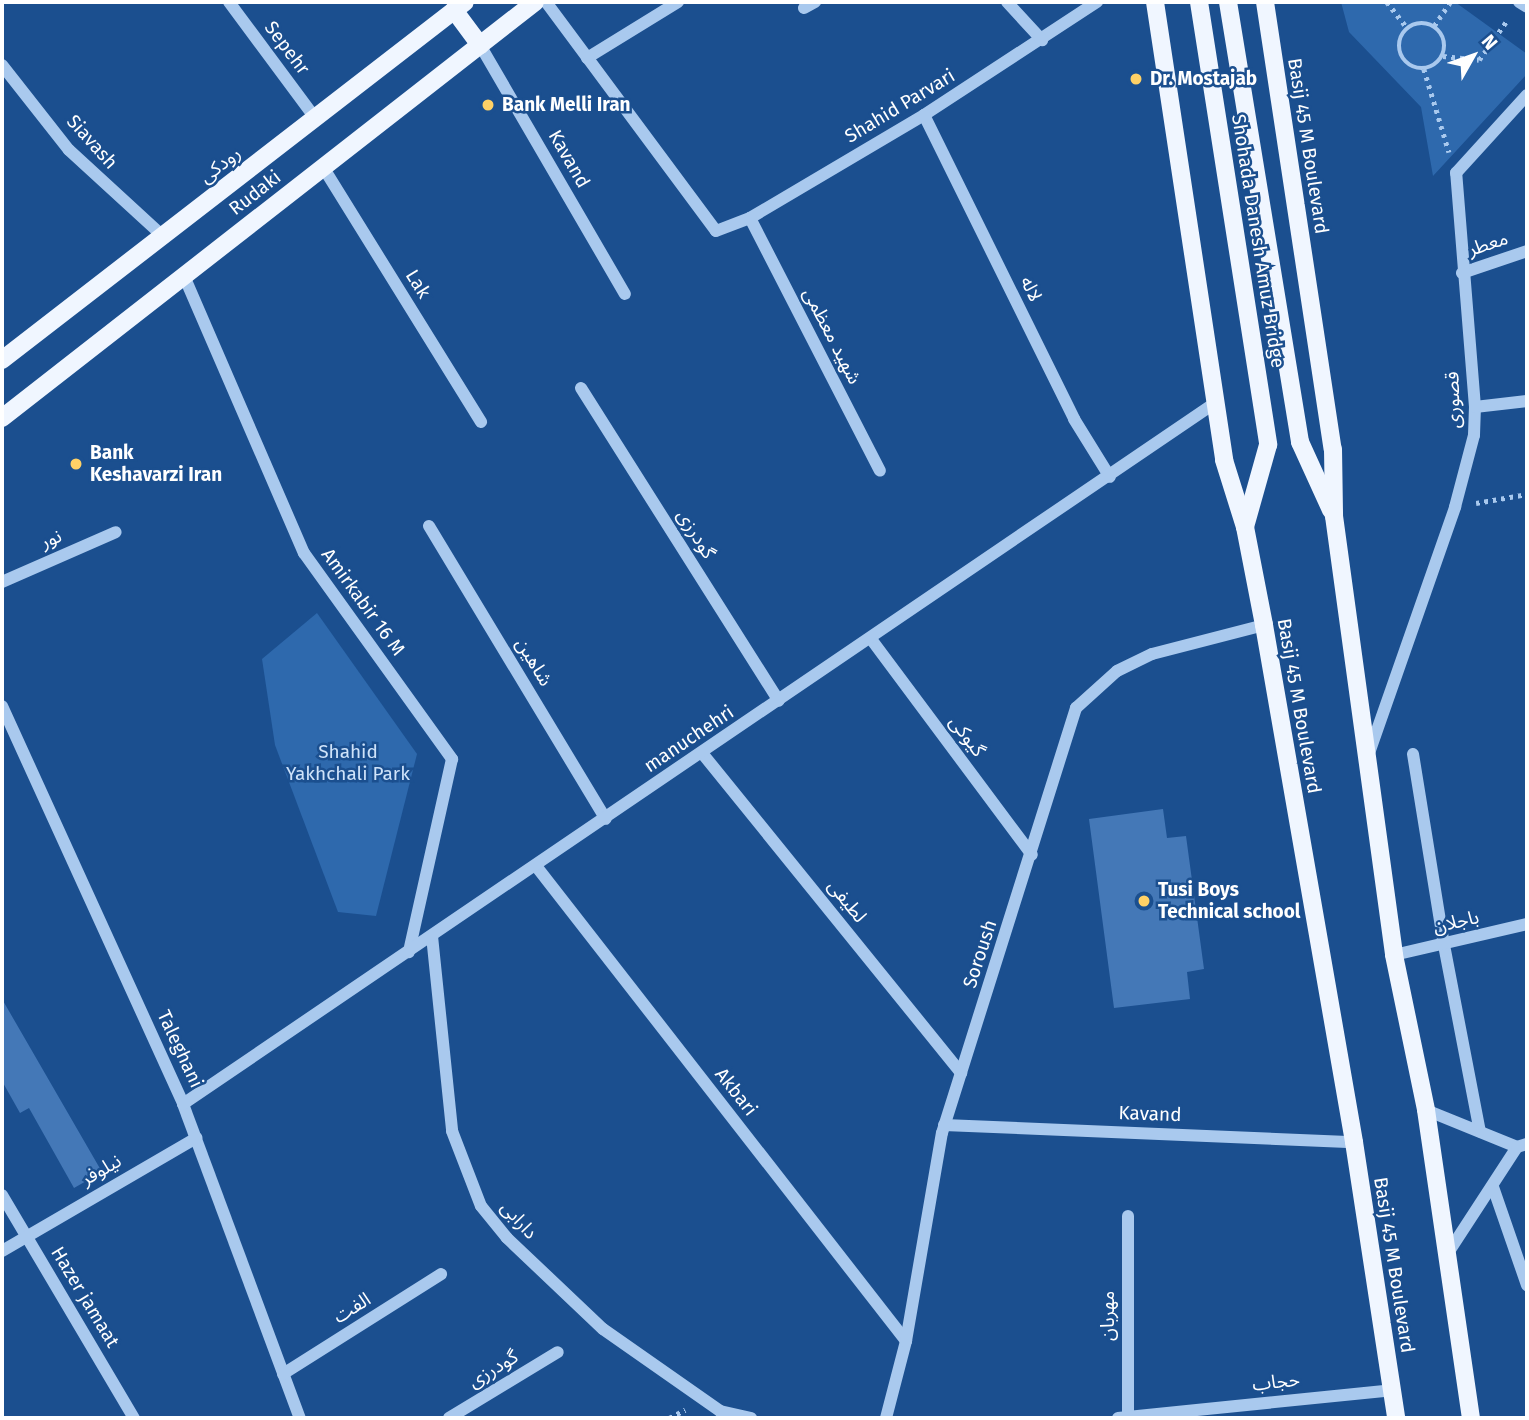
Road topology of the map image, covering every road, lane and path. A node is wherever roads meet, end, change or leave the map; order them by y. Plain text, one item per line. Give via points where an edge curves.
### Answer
1 (229, 2) edge
2 (535, 2) edge
3 (546, 2) edge
4 (678, 2) edge
5 (1007, 2) edge
6 (1097, 2) edge
7 (1155, 2) edge
8 (1199, 2) edge
9 (1228, 2) edge
10 (1265, 2) edge
11 (1387, 2) edge
12 (1450, 2) edge
13 (1520, 2) edge
14 (459, 6) edge
15 (1527, 7) edge
16 (1434, 26) junction
17 (1407, 28) junction
18 (1042, 40) junction
19 (480, 45) junction
20 (1443, 56) junction
21 (587, 58) junction
22 (2, 65) edge
23 (1424, 69) junction
24 (1527, 95) edge
25 (924, 115) junction
26 (315, 118) junction
27 (323, 167) junction
28 (1456, 173) junction
29 (751, 218) junction
30 (163, 236) junction
31 (1527, 251) edge
32 (1462, 273) junction
33 (184, 276) junction
34 (625, 293) dead end
35 (2, 360) edge
36 (581, 388) dead end
37 (1527, 401) edge
38 (1215, 403) junction
39 (1475, 407) junction
40 (2, 418) edge
41 (481, 422) dead end
42 (880, 471) dead end
43 (1110, 477) junction
44 (1527, 494) edge
45 (1455, 507) junction
46 (1334, 516) junction
47 (429, 526) dead end
48 (1245, 527) junction
49 (116, 532) dead end
50 (2, 582) edge
51 (1264, 625) junction
52 (871, 639) junction
53 (779, 701) junction
54 (2, 706) edge
55 (702, 753) junction
56 (1413, 754) dead end
57 (1368, 756) junction
58 (606, 819) junction
59 (1032, 855) junction
60 (536, 866) junction
61 (1527, 924) edge
62 (432, 936) junction
63 (1444, 945) junction
64 (409, 952) junction
65 (1394, 955) junction
66 (961, 1073) junction
67 (183, 1104) junction
68 (1426, 1110) junction
69 (944, 1125) junction
70 (1480, 1132) junction
71 (196, 1138) junction
72 (1354, 1142) junction
73 (1522, 1146) edge
74 (1493, 1187) junction
75 (2, 1195) edge
76 (1128, 1216) dead end
77 (26, 1235) junction
78 (2, 1251) edge
79 (1446, 1256) junction
80 (442, 1274) dead end
81 (1527, 1285) edge
82 (906, 1341) junction
83 (558, 1352) dead end
84 (283, 1374) junction
85 (1392, 1390) junction
86 (1164, 1416) edge
87 (1123, 1417) edge
88 (134, 1418) edge
89 (300, 1418) edge
90 (449, 1418) edge
91 (751, 1418) edge
92 (887, 1418) edge
93 (1396, 1418) edge
94 (1471, 1418) edge

1 - 26 street, Sepehr
2 - 19 main road, Rudaki
3 - 21 street
4 - 21 street
5 - 18 street
6 - 18 street, Shahid Parvari
7 - 38 main road, Basij 45 M Boulevard
8 - 48 main road, Shohada Danesh Amuz Bridge via 1268,445
9 - 46 main road, Shohada Danesh Amuz Bridge via 1300,442
10 - 46 main road, Basij 45 M Boulevard via 1333,449
11 - 17 path
12 - 16 path
13 - 15 street
13 - 20 path via 1479,60
14 - 19 main road
14 - 26 main road, رودکی
16 - 17 path via 1420,22
16 - 20 path via 1443,36
17 - 23 path via 1400,40 1401,54 1410,65
18 - 25 street, Shahid Parvari
19 - 27 main road, Rudaki
19 - 34 street, Kavand
20 - 23 path
21 - 29 street, Shahid Parvari via 716,231
22 - 30 street, Siavash via 69,150
23 - 28 path
24 - 28 street
25 - 29 street, Shahid Parvari
25 - 43 street, لاله via 1074,419
26 - 30 main road, رودکی
27 - 33 main road, Rudaki
27 - 41 street, Lak
28 - 32 street, قصوری
29 - 42 street, شهید معظمی
30 - 35 main road, رودکی
31 - 32 street, معطر
32 - 39 street, قصوری
33 - 40 main road, Rudaki
33 - 64 street, Amirkabir 16 M via 304,553 452,759
36 - 53 street, گودرزی
37 - 39 street
38 - 43 street, manuchehri
38 - 48 main road, Basij 45 M Boulevard via 1224,460
39 - 45 street, قصوری via 1474,435
43 - 52 street, manuchehri
44 - 45 path
45 - 57 street, قصوری
46 - 57 main road, Basij 45 M Boulevard
47 - 58 street, شاهین
48 - 51 main road, Basij 45 M Boulevard
49 - 50 street, نور
51 - 59 street, Soroush via 1152,654 1117,671 1095,689 1076,708
51 - 72 main road, Basij 45 M Boulevard
52 - 53 street, manuchehri
52 - 59 street, گیوکی
53 - 55 street, manuchehri
54 - 67 street, Taleghani
55 - 58 street, manuchehri
55 - 66 street, لطیفی
56 - 63 street
57 - 65 main road, Basij 45 M Boulevard
58 - 60 street, manuchehri
59 - 66 street, Soroush
60 - 62 street, manuchehri
60 - 82 street, Akbari
61 - 63 street, باجلان
62 - 64 street, manuchehri
62 - 91 street, دارابی via 452,1131 481,1206 507,1238 603,1329 720,1411
63 - 65 street, باجلان
63 - 70 street
64 - 67 street, manuchehri
65 - 68 main road, Basij 45 M Boulevard
66 - 69 street, Soroush
67 - 71 street, Taleghani
68 - 70 street
68 - 79 main road, Basij 45 M Boulevard
69 - 72 street, Kavand
69 - 82 street, Soroush
70 - 73 street
71 - 77 street, نیلوفر
71 - 84 street, Taleghani
72 - 85 main road, Basij 45 M Boulevard
73 - 74 street
74 - 79 street
74 - 81 street
75 - 77 street, Hazer jamaat
76 - 87 street, مهربان
77 - 78 street, نیلوفر
77 - 88 street, Hazer jamaat
79 - 94 main road, Basij 45 M Boulevard
80 - 84 street, الفت
82 - 92 street, Soroush
83 - 90 street, گودرزی
84 - 89 street, Taleghani
85 - 86 street, حجاب
85 - 93 main road, Basij 45 M Boulevard
86 - 87 street, حجاب

